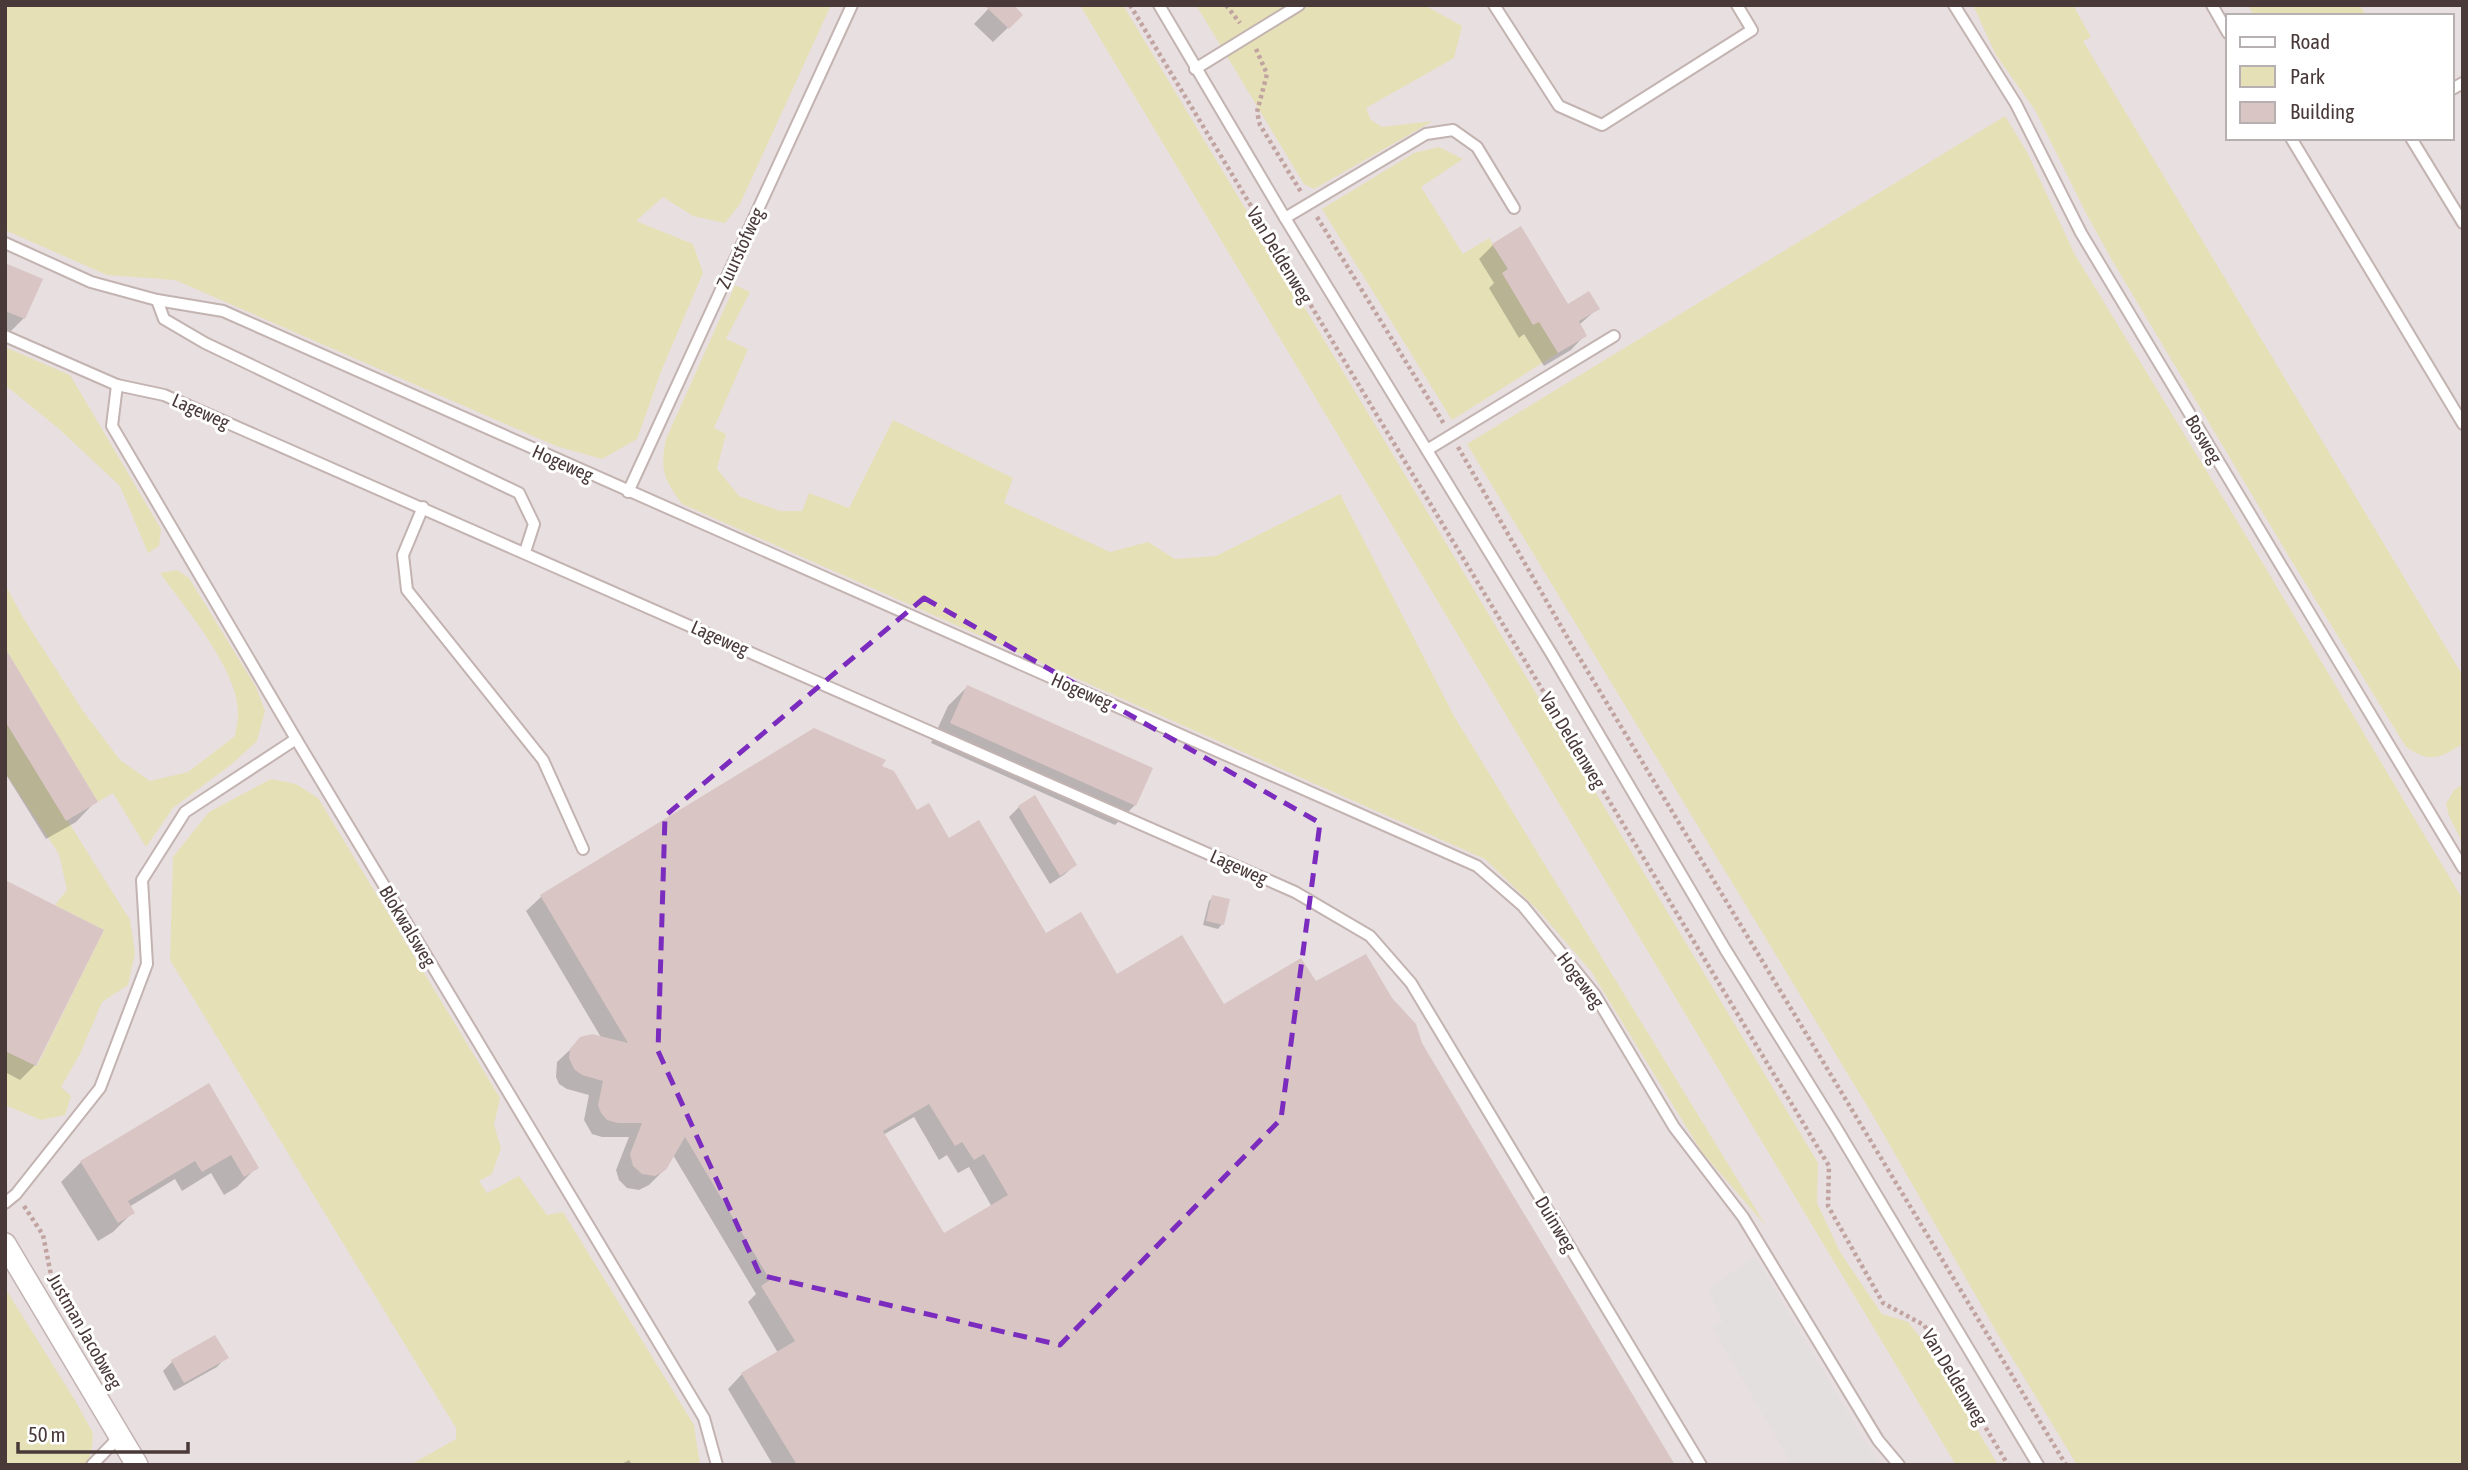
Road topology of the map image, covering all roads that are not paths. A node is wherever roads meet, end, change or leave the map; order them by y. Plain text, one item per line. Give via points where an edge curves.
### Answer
1 (852, 5) edge
2 (1159, 5) edge
3 (1299, 5) edge
4 (1494, 5) edge
5 (1737, 5) edge
6 (1954, 5) edge
7 (2212, 5) edge
8 (2226, 30) edge
9 (1195, 69) junction
10 (2292, 140) edge
11 (2412, 140) edge
12 (1514, 208) dead end
13 (1285, 218) junction
14 (2463, 223) edge
15 (5, 243) edge
16 (157, 300) junction
17 (1615, 335) dead end
18 (5, 336) edge
19 (117, 385) junction
20 (2463, 424) edge
21 (1427, 450) junction
22 (628, 492) junction
23 (423, 507) junction
24 (525, 552) junction
25 (296, 739) junction
26 (583, 849) dead end
27 (2463, 868) edge
28 (1411, 983) joint
29 (5, 1203) edge
30 (5, 1244) edge
31 (120, 1436) junction
32 (92, 1465) edge
33 (137, 1465) edge
34 (717, 1465) edge
35 (1701, 1465) edge
36 (1899, 1465) edge
37 (2038, 1465) edge

1 - 22 lane, Zuurstofweg
2 - 9 lane, Van Deldenweg
3 - 9 lane
4 - 5 lane via 1559,106 1602,125 1752,30
6 - 27 lane, Bosweg via 2017,104 2081,233
7 - 8 lane
9 - 13 lane, Van Deldenweg
10 - 20 lane
11 - 14 lane
12 - 13 lane via 1478,147 1454,130 1426,134
13 - 21 lane, Van Deldenweg
15 - 16 lane, Hogeweg via 91,282
16 - 22 lane, Hogeweg via 223,311
16 - 24 lane via 164,319 205,343 519,493 534,524
17 - 21 lane
18 - 19 lane, Lageweg
19 - 23 lane, Lageweg via 164,394
19 - 25 lane, Blokwalsweg via 112,426
21 - 37 lane, Van Deldenweg
22 - 36 lane, Hogeweg via 1477,866 1523,906 1595,995 1674,1127 1743,1217 1878,1440
23 - 24 lane, Lageweg
23 - 26 lane via 403,555 407,590 543,760
24 - 28 lane, Lageweg via 1294,892 1370,936
25 - 29 lane via 185,813 142,880 147,964 100,1088
25 - 34 lane, Blokwalsweg via 704,1418
28 - 35 lane, Duinweg
30 - 31 street, Justman Jacobweg
31 - 32 lane
31 - 33 street, Justman Jacobweg

